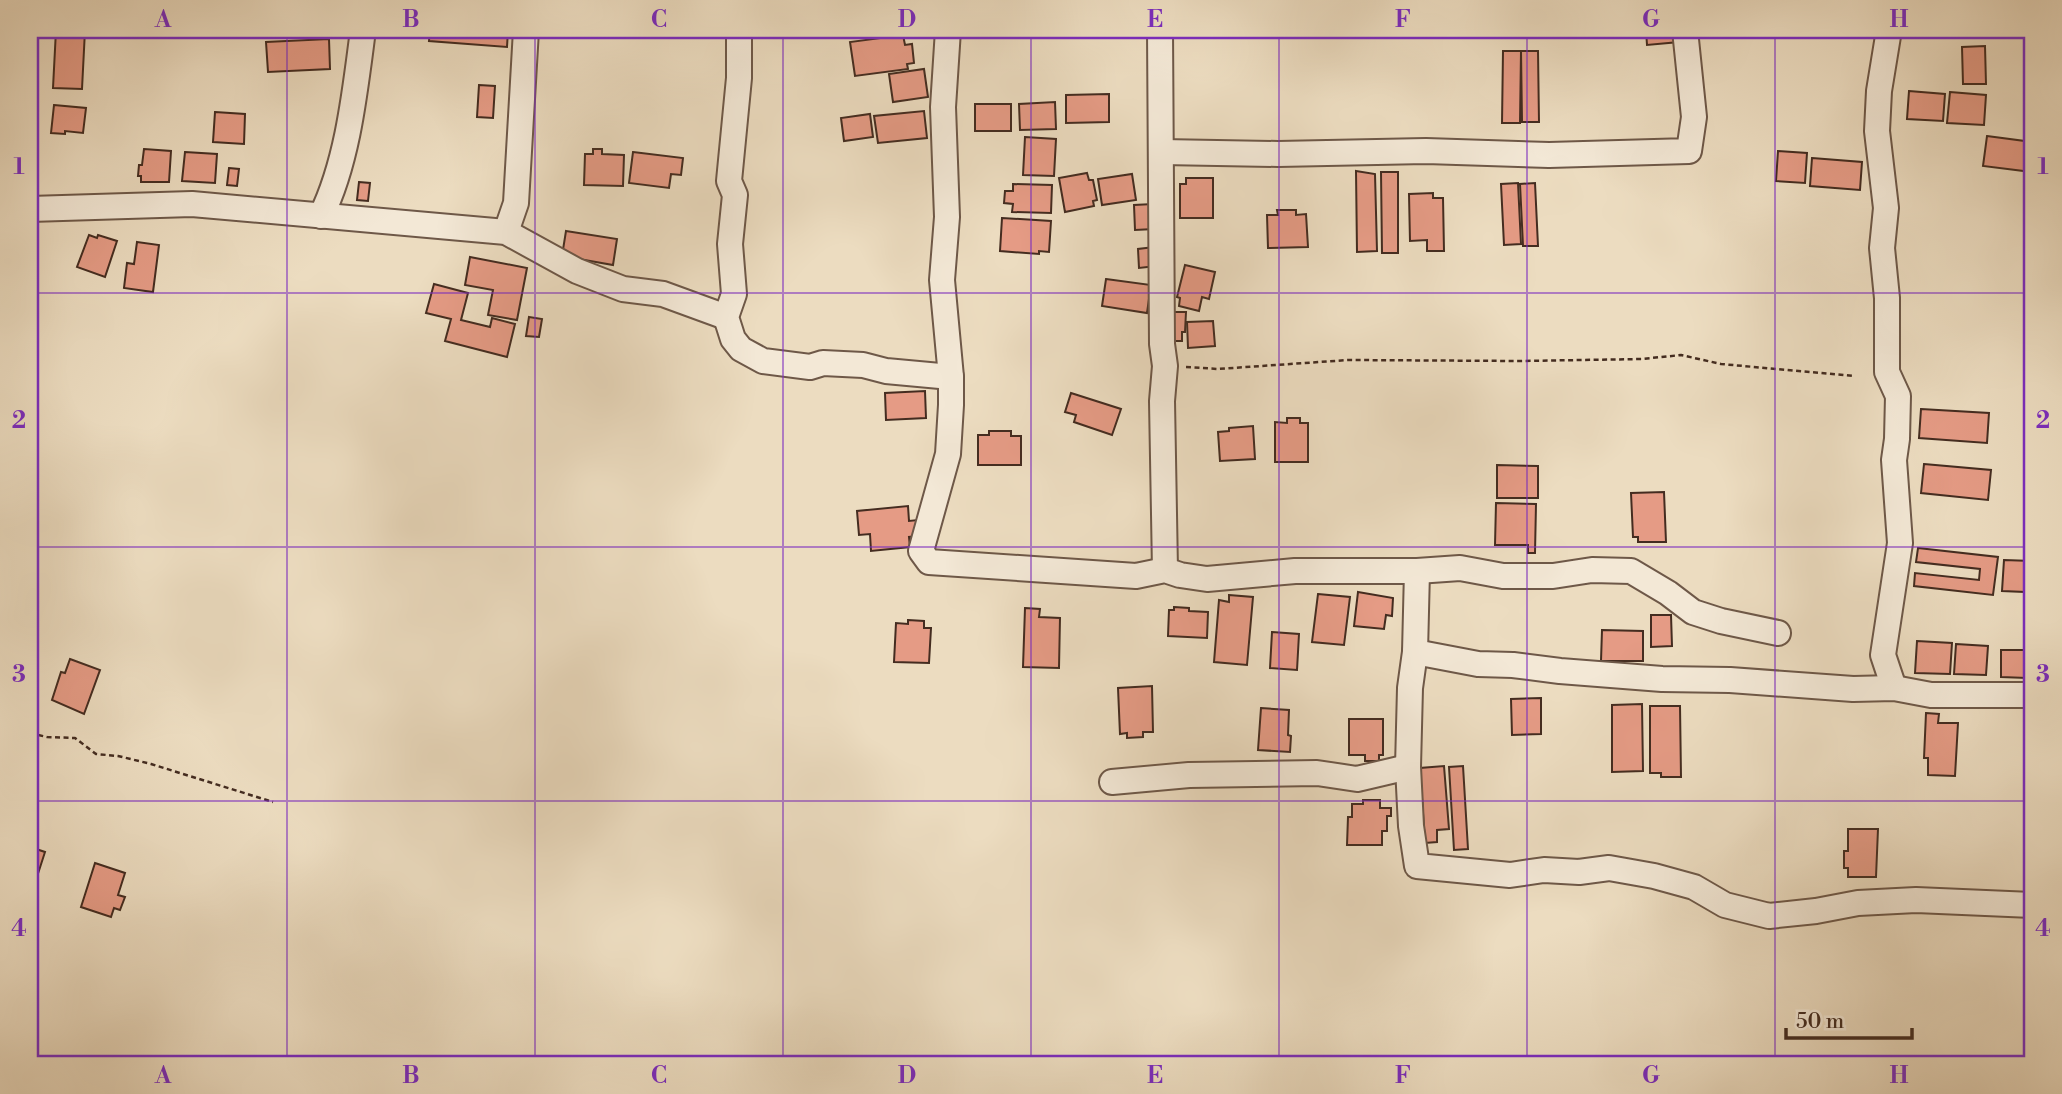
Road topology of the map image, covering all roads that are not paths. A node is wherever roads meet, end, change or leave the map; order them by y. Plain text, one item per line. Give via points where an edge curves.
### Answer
1 (363, 30) edge
2 (526, 30) edge
3 (739, 30) edge
4 (948, 30) edge
5 (1160, 30) edge
6 (1685, 30) edge
7 (1888, 30) edge
8 (1163, 152) junction
9 (30, 209) edge
10 (321, 216) junction
11 (506, 232) junction
12 (726, 317) junction
13 (951, 377) junction
14 (1165, 570) junction
15 (1417, 571) junction
16 (1778, 633) dead end
17 (1416, 652) junction
18 (1894, 688) junction
19 (2032, 695) edge
20 (1408, 767) junction
21 (1112, 782) dead end
22 (2032, 905) edge

1 - 10 street via 333,191
2 - 11 street via 516,203
3 - 12 street via 729,181 735,195 730,244 734,293
4 - 13 street via 942,280
5 - 8 street
6 - 8 street via 1694,117 1689,151 1549,155
7 - 18 street via 1877,131 1886,208 1882,248 1887,372 1898,396 1894,460 1900,543 1883,655
8 - 14 street
9 - 10 street via 192,204
10 - 11 street
11 - 12 street via 577,271 623,289 663,295
12 - 13 street via 741,349 763,361 810,367 823,363 863,365
13 - 14 street via 948,454 920,551 929,562 1136,576
14 - 15 street via 1208,579 1295,572
15 - 16 street via 1460,568 1553,576 1592,570 1632,571 1693,612
15 - 17 street
17 - 18 street via 1478,664 1662,680
17 - 20 street
18 - 19 street via 1931,695
20 - 21 street via 1357,779 1317,773 1189,775
20 - 22 street via 1417,866 1510,875 1609,869 1694,887 1725,905 1769,916 1916,900

